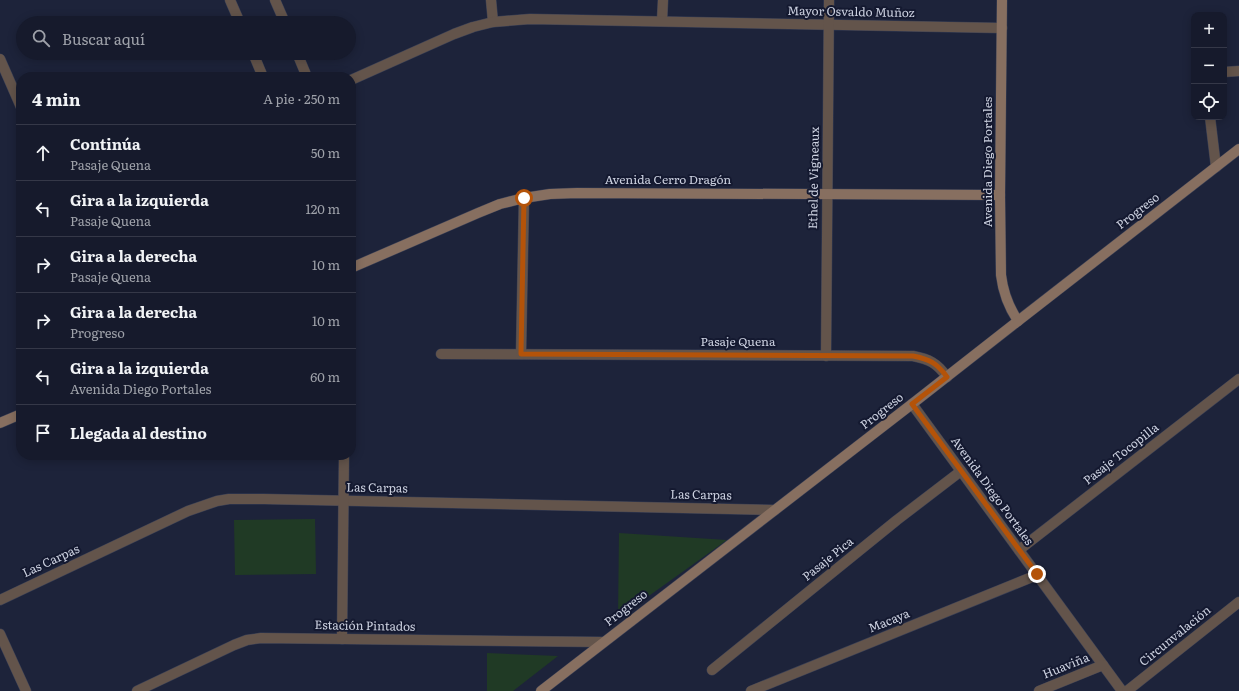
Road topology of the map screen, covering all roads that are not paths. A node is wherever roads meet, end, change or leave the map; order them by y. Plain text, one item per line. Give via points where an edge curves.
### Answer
1 (230, 0) edge
2 (275, 0) edge
3 (491, 0) edge
4 (663, 0) edge
5 (829, 0) edge
6 (1002, 0) edge
7 (237, 16) edge
8 (282, 16) edge
9 (662, 21) junction
10 (493, 22) junction
11 (829, 24) junction
12 (1002, 28) junction
13 (0, 59) edge
14 (256, 60) edge
15 (300, 60) edge
16 (1239, 71) edge
17 (261, 72) edge
18 (306, 72) edge
19 (1227, 72) edge
20 (356, 78) edge
21 (16, 96) edge
22 (1210, 120) edge
23 (1239, 149) edge
24 (1216, 167) junction
25 (827, 194) junction
26 (1000, 195) junction
27 (524, 198) junction
28 (356, 266) edge
29 (1018, 320) junction
30 (441, 354) dead end
31 (521, 354) junction
32 (826, 356) junction
33 (947, 377) junction
34 (1239, 379) edge
35 (912, 404) junction
36 (16, 416) edge
37 (0, 423) edge
38 (344, 460) edge
39 (961, 471) junction
40 (344, 500) junction
41 (775, 510) junction
42 (1019, 550) junction
43 (1037, 574) junction
44 (0, 600) edge
45 (1239, 602) edge
46 (0, 634) edge
47 (342, 639) junction
48 (603, 642) junction
49 (1103, 665) junction
50 (712, 670) dead end
51 (768, 688) edge
52 (26, 691) edge
53 (137, 691) edge
54 (541, 691) edge
55 (751, 691) edge
56 (1039, 691) edge
57 (1122, 691) edge
58 (1127, 691) edge

1 - 7 street
2 - 8 street
3 - 10 street
4 - 9 street
5 - 11 street, Ethel de Vigneaux
6 - 12 street, Avenida Diego Portales
9 - 10 street, Mayor Osvaldo Muñoz via 530,19
9 - 11 street, Mayor Osvaldo Muñoz
10 - 20 street, Mayor Osvaldo Muñoz via 454,34
11 - 12 street, Mayor Osvaldo Muñoz
11 - 25 street, Ethel de Vigneaux
12 - 26 street, Avenida Diego Portales
13 - 21 street
14 - 17 street
15 - 18 street
16 - 19 street
22 - 24 street
23 - 24 street, Progreso
24 - 29 street, Progreso
25 - 26 street, Avenida Cerro Dragón
25 - 27 street, Avenida Cerro Dragón via 576,193
25 - 32 street, Ethel de Vigneaux
26 - 29 street, Avenida Diego Portales via 1002,287
27 - 28 street, Avenida Cerro Dragón via 500,204
27 - 31 street
29 - 33 street, Progreso
30 - 31 street, Pasaje Quena
31 - 32 street, Pasaje Quena
32 - 33 street, Pasaje Quena via 913,356 932,362 941,368
33 - 35 street, Progreso
34 - 42 street, Pasaje Tocopilla
35 - 39 street, Avenida Diego Portales
35 - 41 street, Progreso
36 - 37 street
38 - 40 street
39 - 42 street, Avenida Diego Portales
39 - 50 street, Pasaje Pica
40 - 41 street, Las Carpas
40 - 44 street, Las Carpas via 217,501 188,511
40 - 47 street
41 - 48 street, Progreso
42 - 43 street, Avenida Diego Portales
43 - 49 street, Avenida Diego Portales
43 - 51 street, Macaya
45 - 58 street, Circunvalación
46 - 52 street
47 - 48 street, Estación Pintados
47 - 53 street, Estación Pintados via 247,640
48 - 54 street, Progreso
49 - 56 street, Huaviña
49 - 57 street, Avenida Diego Portales
51 - 55 street, Macaya

